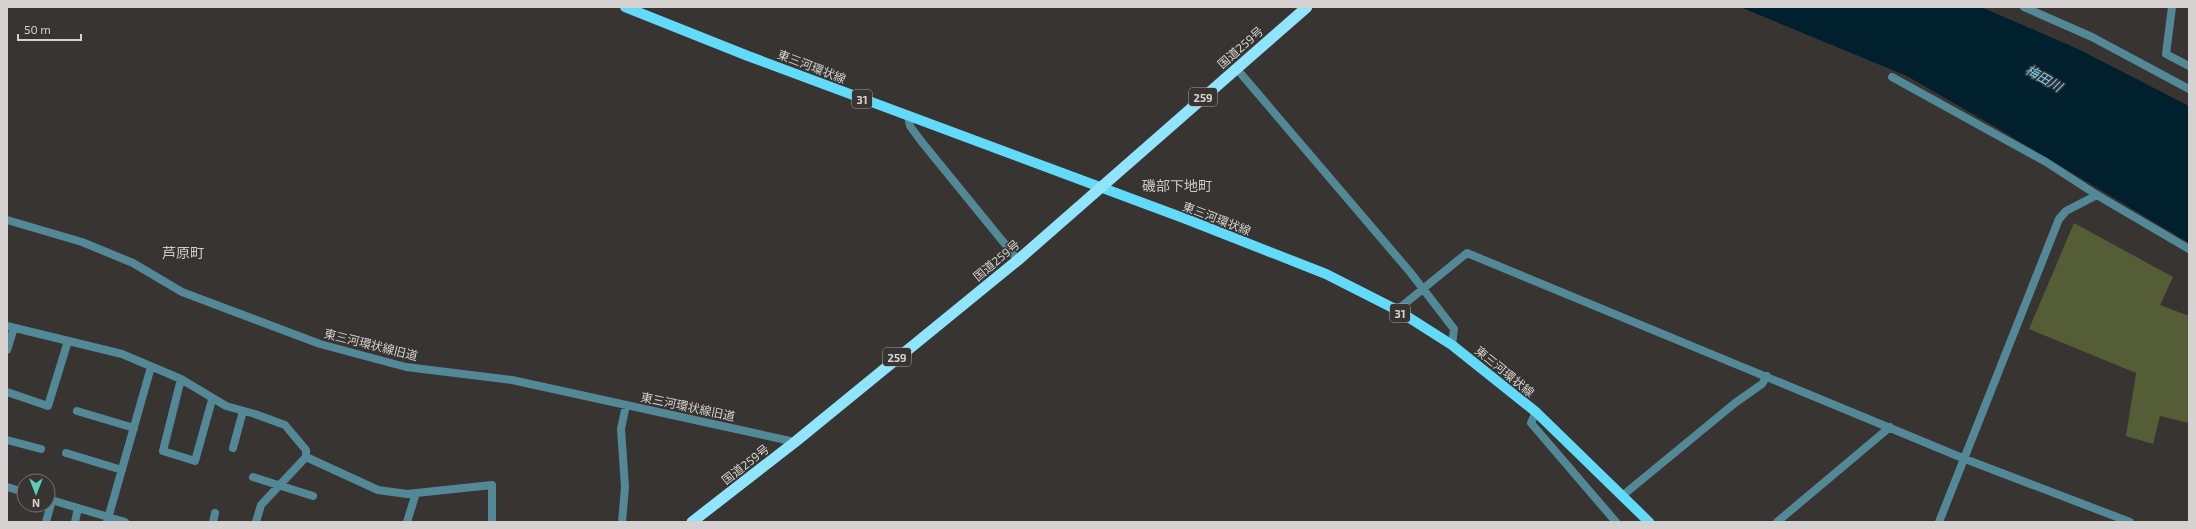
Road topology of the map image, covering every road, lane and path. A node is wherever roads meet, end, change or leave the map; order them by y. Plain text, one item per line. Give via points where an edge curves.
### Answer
1 (625, 7) edge
2 (1307, 7) edge
3 (2024, 7) edge
4 (2172, 7) edge
5 (2189, 66) edge
6 (1236, 68) junction
7 (1892, 77) dead end
8 (2189, 88) edge
9 (908, 116) junction
10 (1099, 188) junction
11 (2097, 195) junction
12 (7, 220) edge
13 (2189, 249) edge
14 (1018, 260) junction
15 (1422, 289) junction
16 (1397, 310) junction
17 (10, 327) edge
18 (68, 341) junction
19 (1452, 345) junction
20 (7, 350) edge
21 (152, 367) junction
22 (1767, 376) junction
23 (181, 379) junction
24 (7, 392) edge
25 (212, 400) junction
26 (626, 404) junction
27 (77, 411) dead end
28 (243, 411) junction
29 (1536, 412) junction
30 (1890, 427) junction
31 (134, 428) junction
32 (7, 440) edge
33 (794, 442) junction
34 (233, 448) dead end
35 (41, 449) dead end
36 (66, 453) dead end
37 (306, 457) junction
38 (1965, 459) junction
39 (122, 470) junction
40 (253, 477) dead end
41 (280, 486) junction
42 (416, 493) junction
43 (313, 496) dead end
44 (1622, 496) junction
45 (56, 502) edge
46 (78, 508) junction
47 (216, 513) dead end
48 (107, 520) edge
49 (75, 522) edge
50 (125, 522) edge
51 (213, 522) edge
52 (256, 522) edge
53 (408, 522) edge
54 (492, 522) edge
55 (622, 522) edge
56 (692, 522) edge
57 (1616, 522) edge
58 (1649, 522) edge
59 (1778, 522) edge
60 (1939, 522) edge
61 (2130, 522) edge

1 - 9 main road, 東三河環状線 / 31
2 - 6 highway, 国道259号 / 259
3 - 8 street via 2092,37
4 - 5 street via 2166,54
6 - 10 highway, 国道259号 / 259
6 - 15 street
7 - 11 street via 2046,162
9 - 10 main road, 東三河環状線 / 31
9 - 14 street via 910,126 921,141
10 - 14 highway, 国道259号 / 259
10 - 16 main road, 東三河環状線 / 31 via 1326,274
11 - 13 street
11 - 38 street via 2066,211 2059,219
12 - 26 street, 東三河環状線旧道 via 82,242 132,262 182,292 320,344 406,367 512,380
14 - 33 highway, 国道259号 / 259
15 - 16 street
15 - 19 street via 1454,329
15 - 22 street via 1467,253
16 - 19 main road, 東三河環状線 / 31
17 - 18 street
17 - 20 street
18 - 21 street via 122,354
18 - 24 street via 48,406
19 - 29 main road, 東三河環状線 / 31
21 - 23 street
21 - 31 street
22 - 30 street
22 - 44 street via 1762,384 1735,403
23 - 25 street
23 - 25 street via 163,451 195,461
25 - 28 street
26 - 33 street, 東三河環状線旧道
26 - 55 street via 621,429 625,486
27 - 31 street
28 - 34 street
28 - 37 street via 285,426 306,450
29 - 44 main road, 東三河環状線 / 31
29 - 57 street via 1531,423
30 - 38 street
30 - 59 street
31 - 39 street
32 - 35 street
33 - 56 highway, 国道259号 / 259
36 - 39 street
37 - 41 street
37 - 42 street via 378,490
38 - 60 street
38 - 61 street
39 - 48 street
40 - 41 street
41 - 43 street
41 - 52 street via 261,505
42 - 53 street
42 - 54 street via 492,485
44 - 58 main road, 東三河環状線 / 31
45 - 46 street
46 - 48 street
46 - 49 street
47 - 51 street
48 - 50 street

